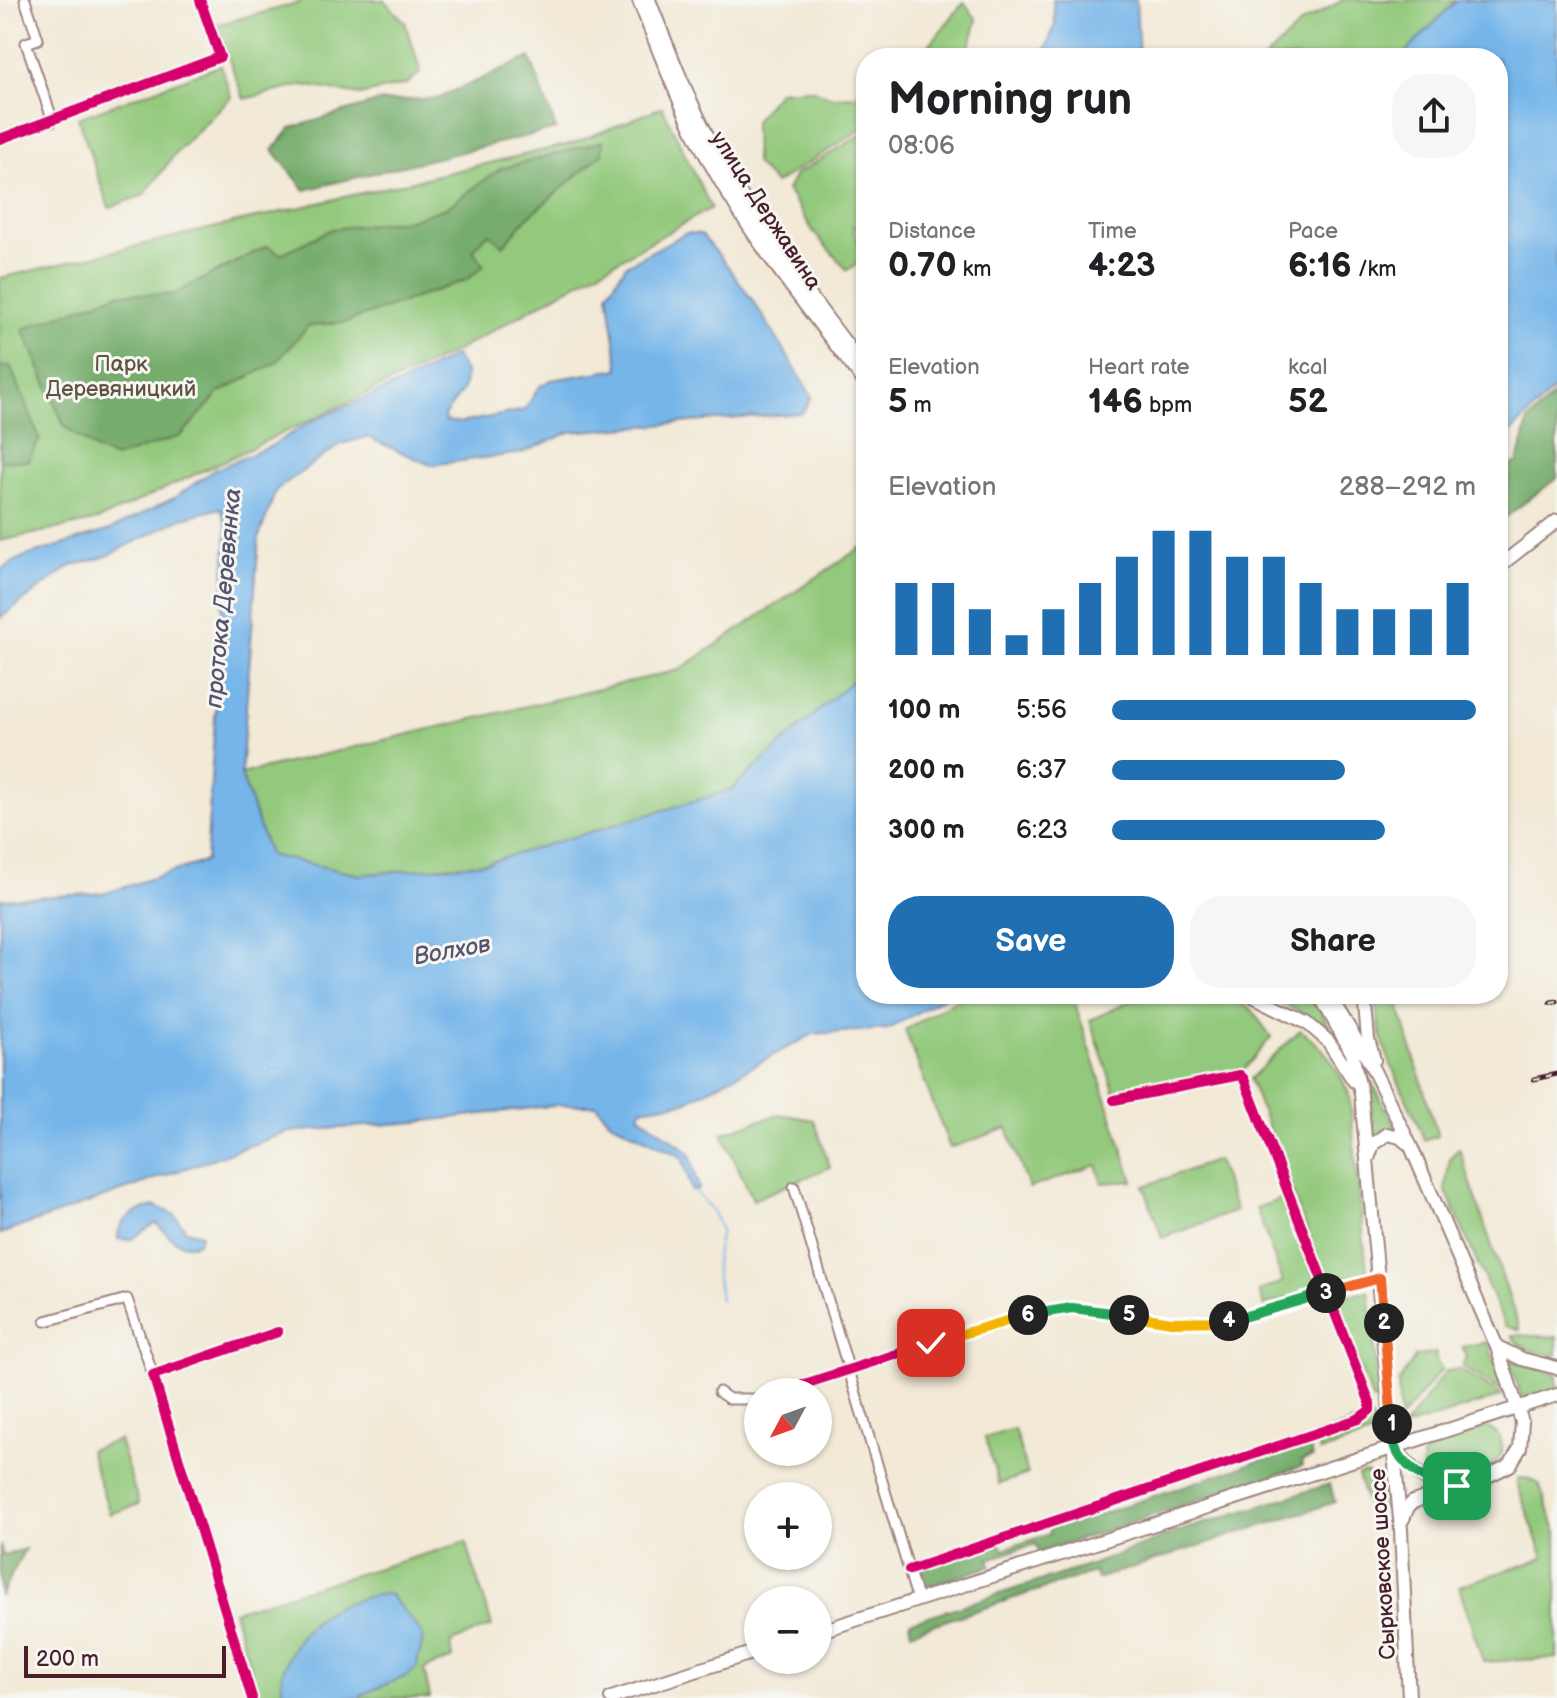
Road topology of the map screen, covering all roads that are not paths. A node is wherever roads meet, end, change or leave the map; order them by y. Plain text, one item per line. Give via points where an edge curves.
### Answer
1 (25, 0) edge
2 (200, 0) edge
3 (639, 0) edge
4 (649, 0) edge
5 (53, 121) junction
6 (0, 139) edge
7 (856, 357) edge
8 (856, 371) edge
9 (1557, 521) edge
10 (1508, 559) edge
11 (1269, 1004) edge
12 (1325, 1004) edge
13 (1334, 1004) edge
14 (1365, 1004) edge
15 (1381, 1083) junction
16 (1361, 1094) junction
17 (1114, 1100) dead end
18 (1412, 1149) junction
19 (1368, 1162) junction
20 (794, 1187) dead end
21 (1380, 1278) junction
22 (1328, 1292) junction
23 (46, 1321) dead end
24 (278, 1332) dead end
25 (1497, 1347) junction
26 (1557, 1368) edge
27 (850, 1369) junction
28 (153, 1375) junction
29 (823, 1378) edge
30 (719, 1392) dead end
31 (1557, 1395) edge
32 (744, 1399) edge
33 (1540, 1400) junction
34 (1518, 1408) junction
35 (1522, 1422) junction
36 (1394, 1448) junction
37 (1457, 1486) junction
38 (1401, 1530) junction
39 (909, 1570) junction
40 (918, 1601) junction
41 (832, 1628) edge
42 (744, 1655) edge
43 (252, 1698) edge
44 (611, 1698) edge
45 (1409, 1698) edge

1 - 5 street via 38,39 26,43
2 - 5 street via 220,57
3 - 8 main road, улица Державина via 674,89 722,184
4 - 7 main road, улица Державина via 719,158 777,251
5 - 6 street
9 - 10 main road
11 - 16 main road via 1307,1023 1328,1041
12 - 16 main road, Сырковское шоссе via 1352,1053
13 - 15 main road
14 - 15 main road
15 - 18 main road
16 - 19 main road, Сырковское шоссе
17 - 22 street via 1240,1075
18 - 19 main road via 1400,1137 1387,1134 1373,1144
18 - 25 main road
19 - 21 main road, Сырковское шоссе
20 - 27 street
21 - 22 street
21 - 36 main road, Сырковское шоссе
22 - 27 street via 1217,1323 1072,1308 1031,1314
22 - 39 street via 1370,1403 1362,1417
23 - 28 street via 127,1299
24 - 28 street
25 - 26 main road
25 - 34 main road
27 - 29 street
27 - 39 street
28 - 43 street
30 - 32 street via 729,1399
31 - 33 main road
33 - 34 main road
33 - 35 main road
34 - 35 main road
34 - 36 main road
35 - 37 main road via 1520,1448 1510,1465
36 - 37 main road via 1422,1477
36 - 38 main road, Сырковское шоссе
36 - 40 main road
37 - 38 main road via 1413,1502
38 - 45 main road, Сырковское шоссе
39 - 40 street
40 - 41 main road
42 - 44 main road

